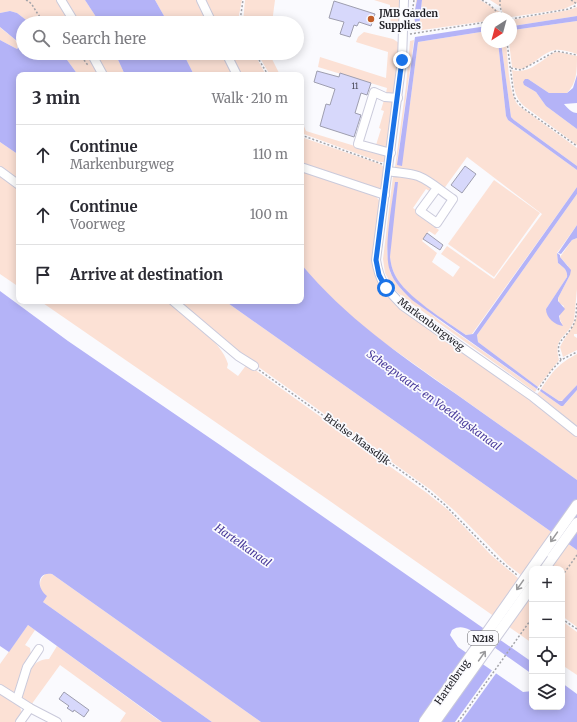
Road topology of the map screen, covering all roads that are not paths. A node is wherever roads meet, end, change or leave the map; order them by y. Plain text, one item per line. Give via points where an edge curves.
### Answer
1 (61, 0) edge
2 (201, 0) edge
3 (404, 0) edge
4 (71, 16) edge
5 (209, 16) edge
6 (95, 60) edge
7 (230, 60) edge
8 (101, 72) edge
9 (236, 72) edge
10 (398, 98) junction
11 (391, 153) junction
12 (304, 168) edge
13 (389, 169) junction
14 (0, 171) edge
15 (16, 182) edge
16 (437, 188) dead end
17 (385, 195) junction
18 (177, 304) edge
19 (254, 366) road end
20 (577, 432) edge
21 (577, 505) edge
22 (577, 523) edge
23 (546, 566) edge
24 (529, 590) edge
25 (39, 649) dead end
26 (0, 689) edge
27 (17, 700) junction
28 (30, 708) junction
29 (20, 722) edge
30 (57, 722) edge
31 (424, 722) edge
32 (435, 722) edge

1 - 4 street
2 - 5 street
3 - 10 street, Markenburgweg
6 - 8 street
7 - 9 street
10 - 11 street, Markenburgweg
10 - 11 street via 384,97 374,92 358,144
11 - 13 street, Markenburgweg
12 - 17 street
13 - 16 street via 417,176
13 - 17 street, Markenburgweg
14 - 15 street
17 - 20 street, Markenburgweg via 376,260 379,275 386,288 403,306 533,397
18 - 19 street via 238,356
21 -> 31 main road, Hartelbrug / N218, bridge
22 - 23 main road
32 -> 24 main road, Hartelbrug / N218, bridge
25 - 27 street via 27,667
26 - 27 street
27 - 28 street
28 - 29 street
28 - 30 street

